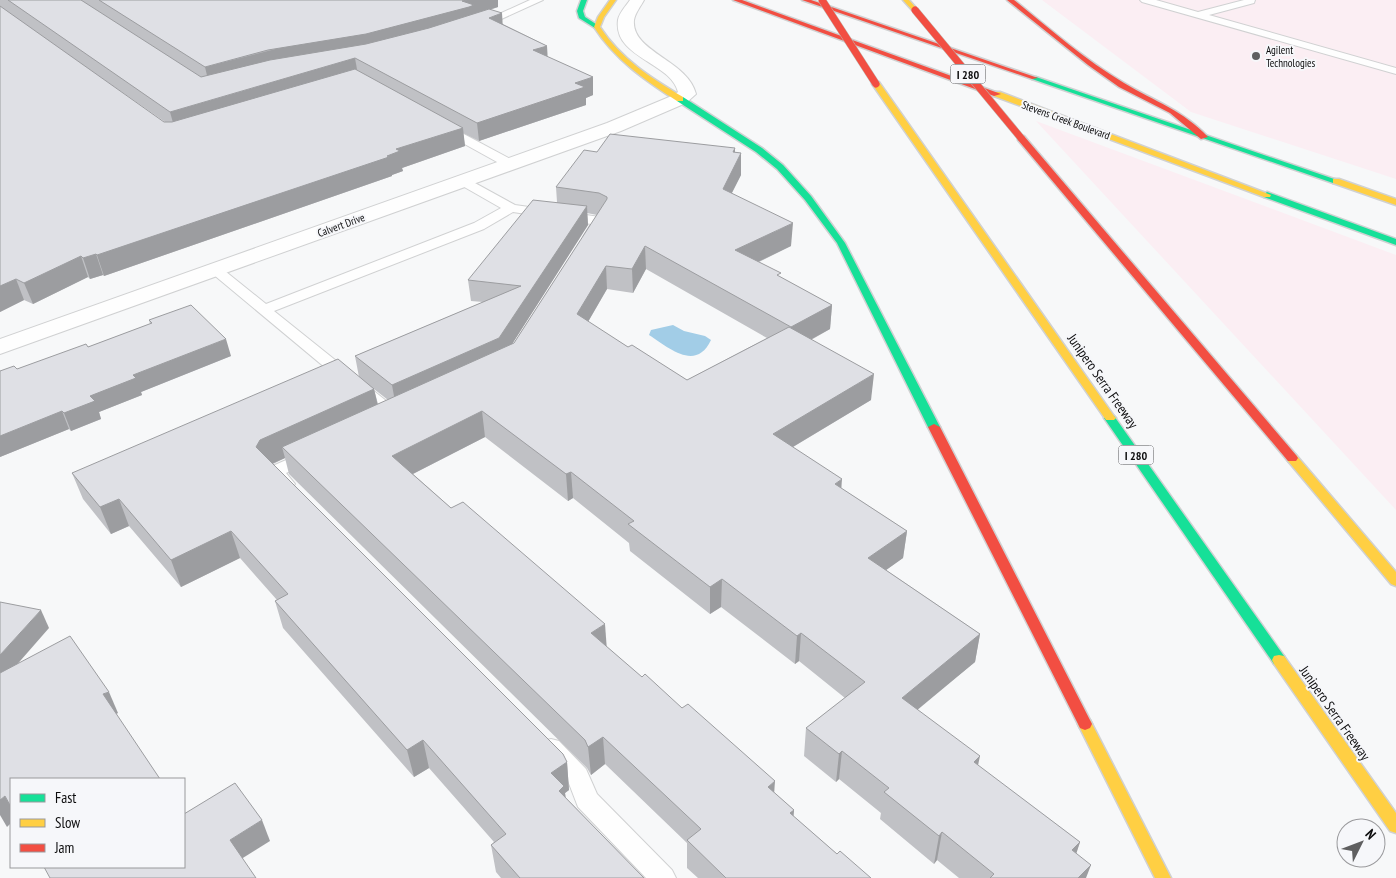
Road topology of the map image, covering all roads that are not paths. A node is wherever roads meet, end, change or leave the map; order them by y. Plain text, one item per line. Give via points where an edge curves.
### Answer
1 (538, 0) edge
2 (584, 0) edge
3 (613, 0) edge
4 (637, 0) edge
5 (736, 0) edge
6 (805, 0) edge
7 (822, 0) edge
8 (906, 0) edge
9 (1010, 0) edge
10 (1145, 0) edge
11 (1251, 1) edge
12 (1173, 3) edge
13 (1198, 15) junction
14 (597, 27) junction
15 (465, 30) edge
16 (1396, 71) edge
17 (680, 99) junction
18 (432, 121) edge
19 (1204, 137) junction
20 (510, 164) junction
21 (464, 181) junction
22 (1396, 202) edge
23 (511, 208) junction
24 (1396, 242) edge
25 (579, 254) edge
26 (215, 270) junction
27 (263, 310) junction
28 (0, 348) edge
29 (412, 408) edge
30 (394, 416) junction
31 (378, 424) edge
32 (319, 451) edge
33 (301, 499) edge
34 (1396, 581) edge
35 (537, 734) edge
36 (1396, 826) edge
37 (663, 878) edge
38 (1163, 878) edge

1 - 15 lane
2 - 14 main road via 580,10 582,18
3 - 14 main road
4 - 17 street via 626,19 626,30 647,55 680,78 687,94
5 - 24 main road, Stevens Creek Boulevard
6 - 19 main road
7 - 36 main road, Junipero Serra Freeway / I 280, bridge via 876,84
8 - 34 main road, I 280, bridge
9 - 19 main road via 1090,64 1173,112
10 - 12 lane
11 - 13 lane
12 - 13 lane
13 - 16 lane
14 - 17 main road via 611,50
17 - 20 street, Calvert Drive
17 - 38 main road via 771,159 803,191 841,243
18 - 20 lane
19 - 22 main road
20 - 21 street, Calvert Drive
21 - 23 lane
21 - 26 street, Calvert Drive
23 - 25 lane via 600,221
23 - 27 lane via 479,226
26 - 27 lane
26 - 28 street, Calvert Drive
27 - 30 lane
29 - 30 lane
30 - 31 lane
32 - 33 lane via 274,472
35 - 37 lane via 578,776 587,800

